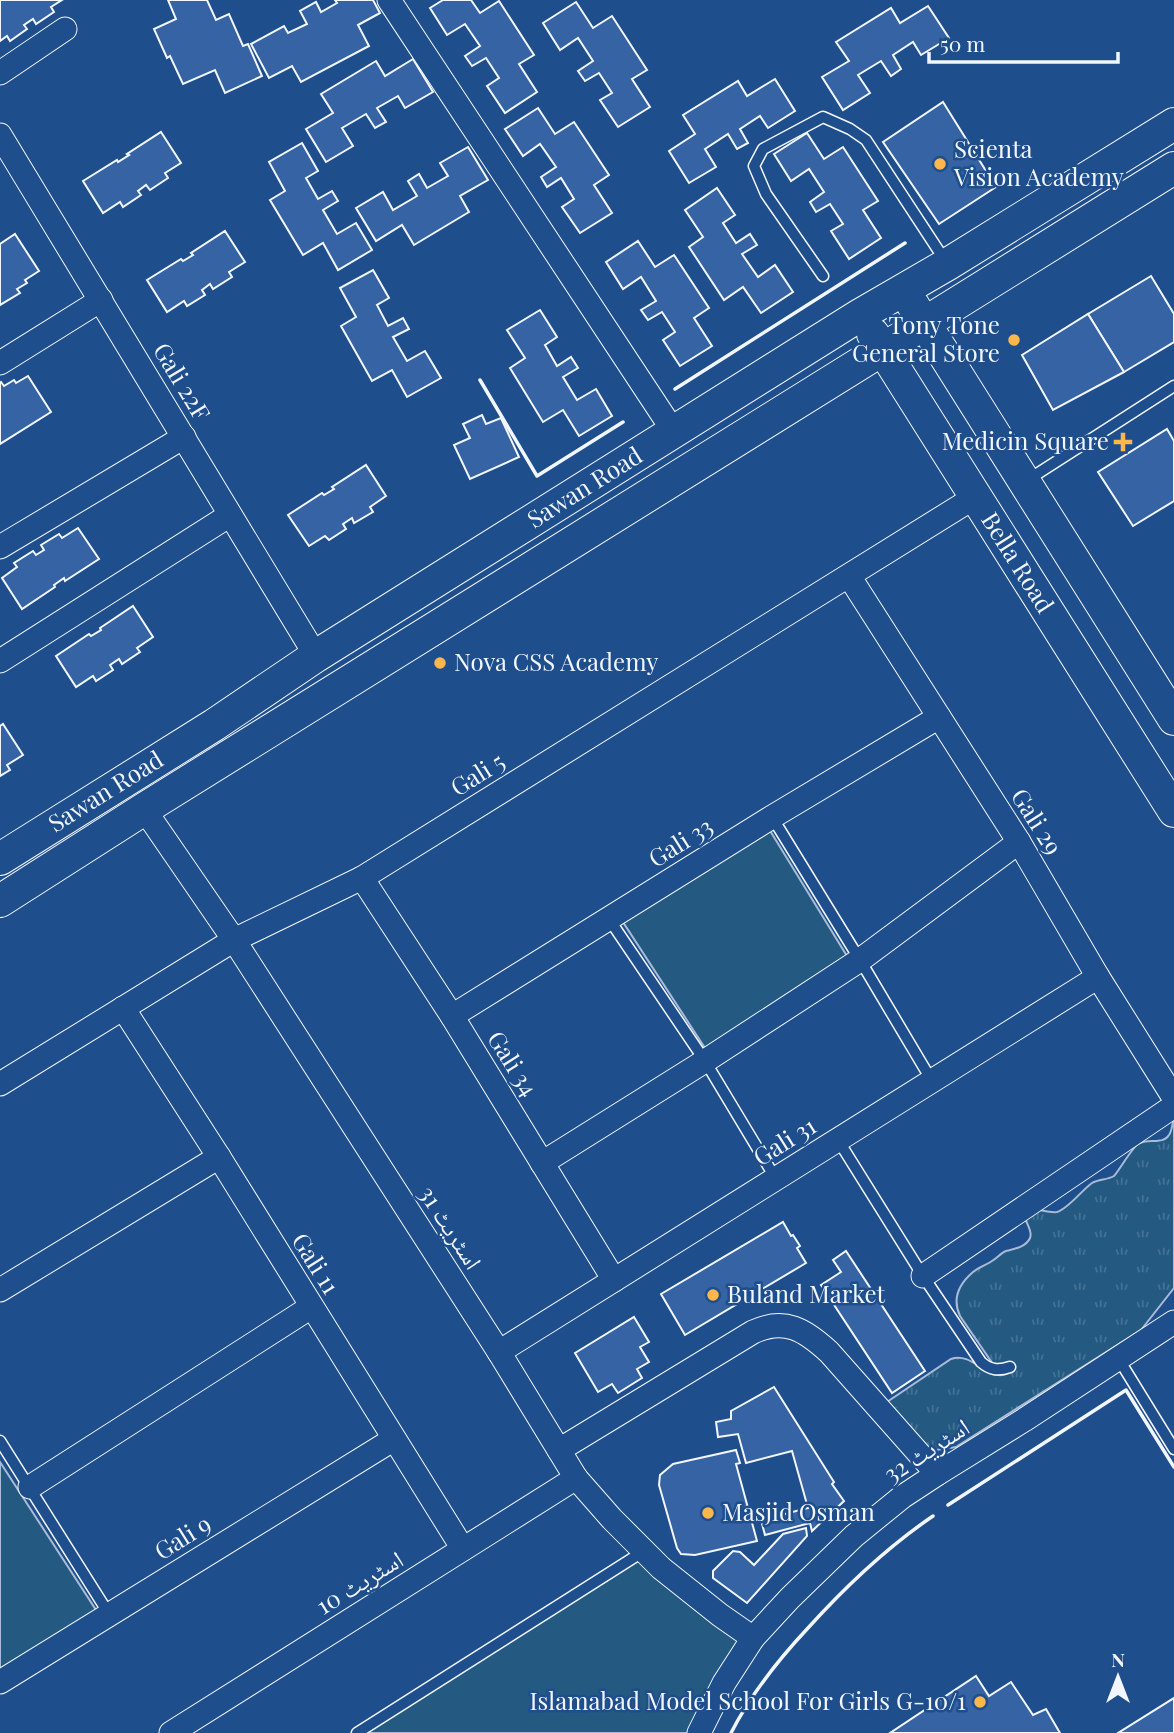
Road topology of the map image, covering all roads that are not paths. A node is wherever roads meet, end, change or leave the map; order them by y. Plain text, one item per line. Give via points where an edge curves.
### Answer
1 (389, 0) edge
2 (65, 29) dead end
3 (0, 73) edge
4 (1174, 124) edge
5 (0, 135) edge
6 (1174, 167) edge
7 (948, 264) junction
8 (823, 276) dead end
9 (903, 289) junction
10 (101, 300) junction
11 (860, 315) junction
12 (925, 324) junction
13 (883, 350) junction
14 (0, 363) edge
15 (1174, 386) edge
16 (674, 432) junction
17 (184, 437) junction
18 (1024, 482) junction
19 (975, 497) junction
20 (230, 514) junction
21 (0, 547) edge
22 (849, 576) junction
23 (316, 656) junction
24 (0, 661) edge
25 (1153, 686) junction
26 (1111, 711) junction
27 (939, 717) junction
28 (1174, 719) edge
29 (144, 809) junction
30 (1174, 811) edge
31 (772, 817) junction
32 (1019, 842) junction
33 (0, 859) edge
34 (362, 878) junction
35 (0, 901) edge
36 (609, 919) junction
37 (234, 940) junction
38 (860, 960) junction
39 (1098, 977) junction
40 (123, 1008) junction
41 (452, 1016) junction
42 (705, 1061) junction
43 (932, 1081) junction
44 (0, 1084) edge
45 (1174, 1098) edge
46 (1174, 1106) edge
47 (838, 1140) junction
48 (219, 1157) junction
49 (542, 1163) junction
50 (776, 1179) junction
51 (923, 1276) junction
52 (614, 1280) junction
53 (0, 1290) edge
54 (311, 1307) junction
55 (1174, 1322) edge
56 (499, 1352) junction
57 (1118, 1358) junction
58 (1010, 1367) dead end
59 (394, 1439) junction
60 (0, 1441) edge
61 (1174, 1449) edge
62 (559, 1450) junction
63 (937, 1474) junction
64 (576, 1478) junction
65 (30, 1487) junction
66 (463, 1549) junction
67 (644, 1551) junction
68 (109, 1614) junction
69 (753, 1638) junction
70 (0, 1682) edge
71 (173, 1733) edge
72 (357, 1733) edge
73 (698, 1733) edge

1 - 16 street
2 - 3 street
4 - 7 main road, Sawan Road
5 - 10 street, Gali 22F
6 - 12 main road, Sawan Road
7 - 8 lane via 866,140 823,117 763,149 754,166 766,194
7 - 9 main road, Sawan Road
9 - 11 main road, Sawan Road
9 - 12 main road, Bella Road
10 - 14 street
10 - 17 street, Gali 22F
11 - 13 main road, Bella Road
11 - 16 main road, Sawan Road
12 - 13 main road, Sawan Road
12 - 18 main road, Bella Road
13 - 19 main road, Bella Road
13 - 29 main road, Sawan Road
15 - 18 lane
16 - 23 main road, Sawan Road
17 - 20 street, Gali 22F
17 - 21 street
18 - 25 main road, Bella Road
19 - 22 street, Gali 5
19 - 26 main road, Bella Road
20 - 23 street, Gali 22F
20 - 24 street
22 - 27 street, Gali 29
22 - 34 street, Gali 5
23 - 33 main road, Sawan Road
25 - 26 main road
25 - 28 main road, Bella Road
26 - 30 main road, Bella Road
27 - 31 street, Gali 33
27 - 32 street, Gali 29
29 - 35 main road, Sawan Road
29 - 37 street, اسٹریٹ 31
31 - 36 street, Gali 33
31 - 38 lane
32 - 38 street
32 - 39 street, Gali 29
34 - 37 street, Gali 5
34 - 41 street, Gali 34
36 - 41 street, Gali 33
36 - 42 lane
37 - 40 street, Gali 5
37 - 56 street, اسٹریٹ 31
38 - 42 street
38 - 43 lane
39 - 43 street, Gali 31
39 - 45 street, Gali 29
40 - 44 street, Gali 5
40 - 48 street, Gali 11
41 - 49 street, Gali 34
42 - 49 street
42 - 50 lane
43 - 47 street, Gali 31
46 - 51 street
47 - 50 street, Gali 31
47 - 51 lane
48 - 53 street
48 - 54 street, Gali 11
49 - 52 street, Gali 34
50 - 52 street, Gali 31
51 - 58 lane via 981,1362 988,1368
52 - 56 street, Gali 31
54 - 59 street, Gali 11
54 - 65 street
55 - 57 street, اسٹریٹ 32
56 - 62 street, اسٹریٹ 31
57 - 61 lane
57 - 63 street, اسٹریٹ 32
59 - 66 street, Gali 11
59 - 68 street, Gali 9
60 - 65 lane
62 - 63 street via 753,1332 776,1325 799,1330 829,1352
62 - 64 street, اسٹریٹ 31
63 - 69 street, اسٹریٹ 32 via 854,1536
64 - 66 street, اسٹریٹ 10
64 - 67 street, اسٹریٹ 31
65 - 68 lane
66 - 71 street, اسٹریٹ 10
67 - 69 street, اسٹریٹ 31
67 - 72 lane
68 - 70 street, Gali 9
69 - 73 street, اسٹریٹ 32

